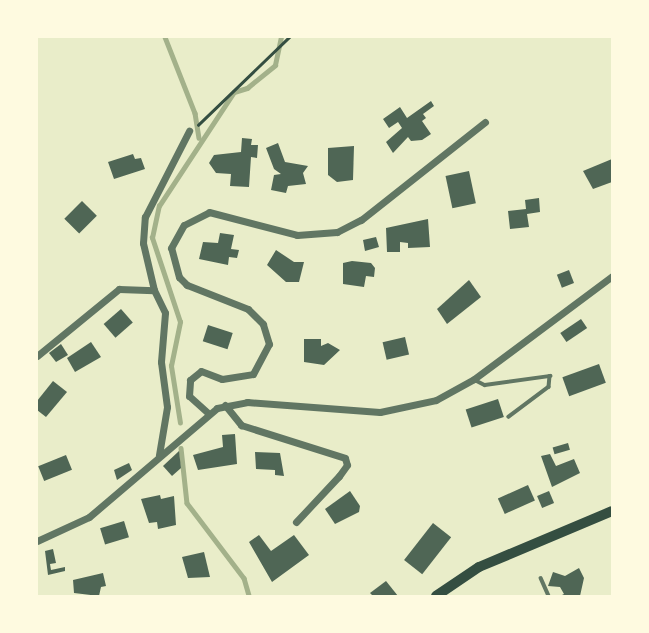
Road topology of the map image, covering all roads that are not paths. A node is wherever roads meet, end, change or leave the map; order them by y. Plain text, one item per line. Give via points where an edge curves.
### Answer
1 (485, 122) dead end
2 (187, 134) road end
3 (612, 276) edge
4 (154, 290) junction
5 (37, 356) edge
6 (474, 379) junction
7 (225, 405) junction
8 (208, 413) junction
9 (509, 417) dead end
10 (158, 456) junction
11 (612, 511) edge
12 (296, 522) dead end
13 (37, 541) edge
14 (541, 578) dead end
15 (436, 596) edge
16 (549, 596) edge

1 - 8 street via 361,220 337,232 297,235 209,212 184,225 172,248 179,277 187,285 248,309 263,324 269,344 253,374 222,379 201,371 190,380 189,396
2 - 4 street via 145,217 143,243
3 - 6 street
4 - 5 street via 119,289
4 - 10 street via 165,313 161,362 167,407
6 - 7 street via 436,400 380,412 247,402
6 - 9 lane via 485,385 550,376 549,387
7 - 8 street
7 - 12 street via 241,425 345,458 347,465 339,476
8 - 10 street
10 - 13 street via 89,517
11 - 15 main road via 479,567
14 - 16 lane

